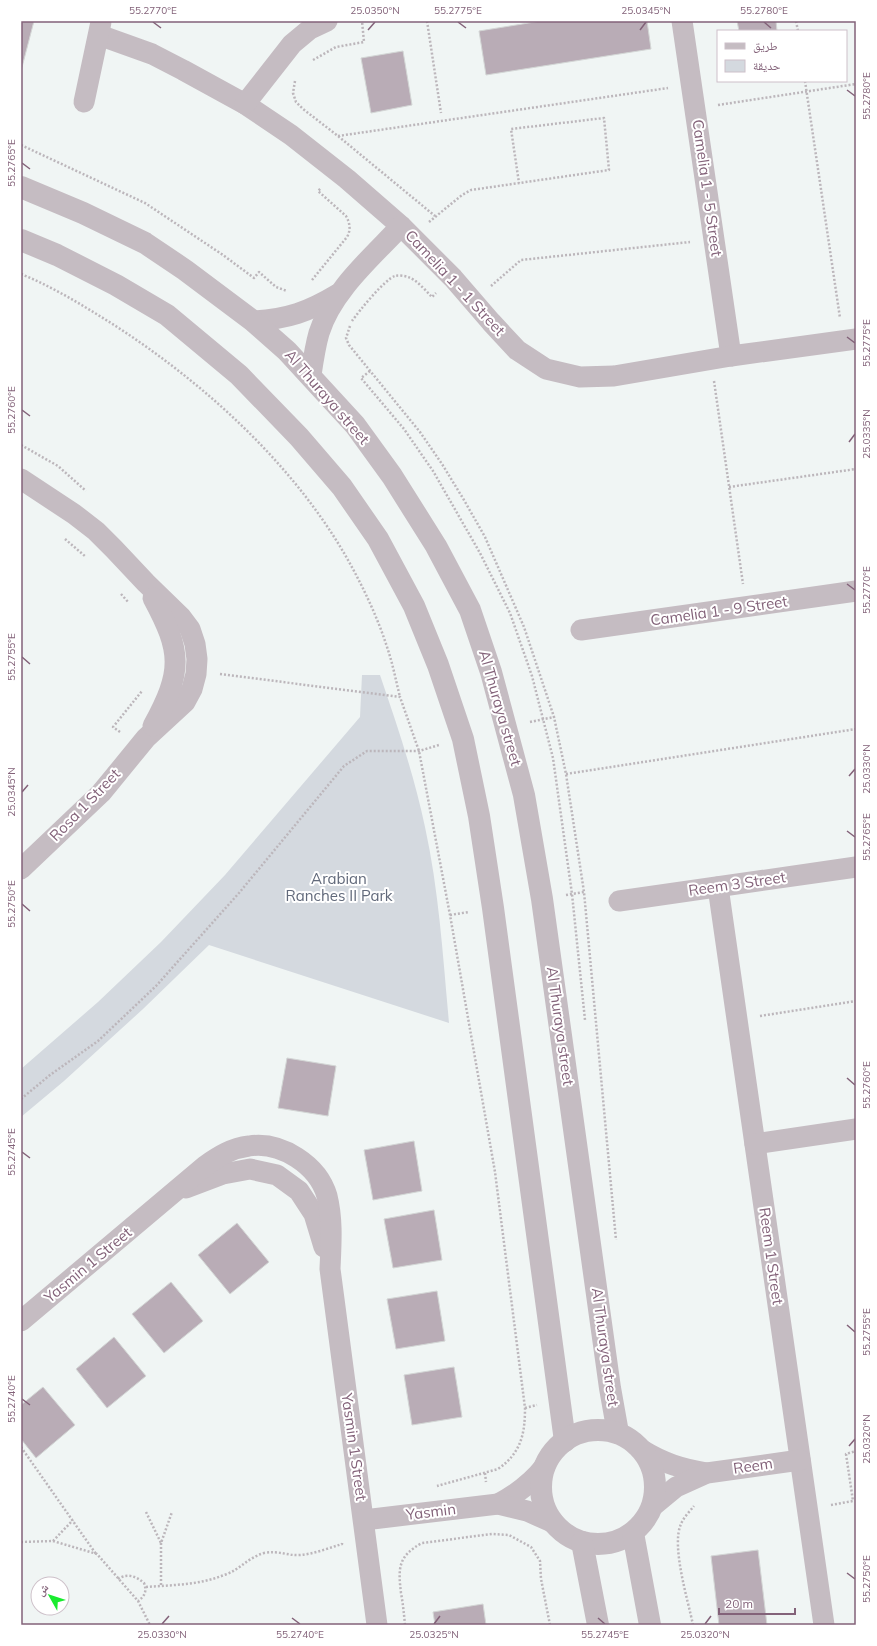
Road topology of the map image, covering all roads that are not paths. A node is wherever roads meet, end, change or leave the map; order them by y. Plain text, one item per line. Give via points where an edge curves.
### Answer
1 (327, 21) edge
2 (682, 21) edge
3 (100, 28) edge
4 (84, 102) dead end
5 (245, 104) junction
6 (21, 187) edge
7 (406, 231) junction
8 (21, 240) edge
9 (340, 292) junction
10 (253, 321) junction
11 (850, 340) edge
12 (721, 357) junction
13 (311, 375) junction
14 (21, 478) edge
15 (856, 591) edge
16 (581, 630) dead end
17 (856, 867) edge
18 (21, 869) edge
19 (718, 887) junction
20 (619, 901) dead end
21 (856, 1129) edge
22 (755, 1144) junction
23 (21, 1321) edge
24 (618, 1433) junction
25 (565, 1441) junction
26 (642, 1450) junction
27 (800, 1460) junction
28 (545, 1466) junction
29 (707, 1473) junction
30 (498, 1504) junction
31 (653, 1506) junction
32 (364, 1520) junction
33 (554, 1523) junction
34 (632, 1533) junction
35 (582, 1542) junction
36 (377, 1625) edge
37 (598, 1625) edge
38 (650, 1625) edge
39 (824, 1625) edge

1 - 5 street via 310,29 292,44
2 - 12 street, Camelia 1 - 5 Street via 714,239
3 - 4 street
3 - 5 street, Camelia 1 - 1 Street
5 - 7 street, Camelia 1 - 1 Street via 291,135 347,179
6 - 10 street, Al Thuraya street via 145,243
7 - 9 street
7 - 12 street, Camelia 1 - 1 Street via 453,278 517,350 546,369 580,377 614,376
8 - 25 street via 116,285 167,315 239,375 300,437 342,488 378,539 414,606 438,664 463,739 479,816
9 - 10 street via 299,314 276,320
9 - 13 street via 319,332
10 - 13 street, Al Thuraya street
11 - 12 street, Camelia 1 - 1 Street
13 - 24 street, Al Thuraya street via 355,425 392,476 436,546 470,610 491,672 524,795 542,899
14 - 18 street, Rosa 1 Street via 96,531 146,583 167,623 173,640 175,658 170,693 146,738 101,792
15 - 16 street, Camelia 1 - 9 Street
17 - 19 street, Reem 3 Street
19 - 20 street, Reem 3 Street
19 - 22 street, Reem 1 Street
21 - 22 street
22 - 27 street, Reem 1 Street
23 - 32 street, Yasmin 1 Street via 174,1193 223,1174 250,1169 277,1175 299,1191 314,1214 330,1269
24 - 25 street via 600,1430 582,1433
24 - 26 street
25 - 28 street via 553,1452
26 - 29 street, Reem via 672,1466
26 - 31 street via 652,1467 656,1486
27 - 29 street, Reem
27 - 39 street, Reem 1 Street
28 - 30 street, Yasmin via 525,1488
28 - 33 street via 542,1496 546,1511
29 - 31 street, Reem via 676,1487
30 - 32 street, Yasmin
30 - 33 street, Yasmin
31 - 34 street via 645,1521
32 - 36 street, Yasmin 1 Street
33 - 35 street via 566,1535
34 - 35 street via 617,1542 600,1545
34 - 38 street
35 - 37 street

